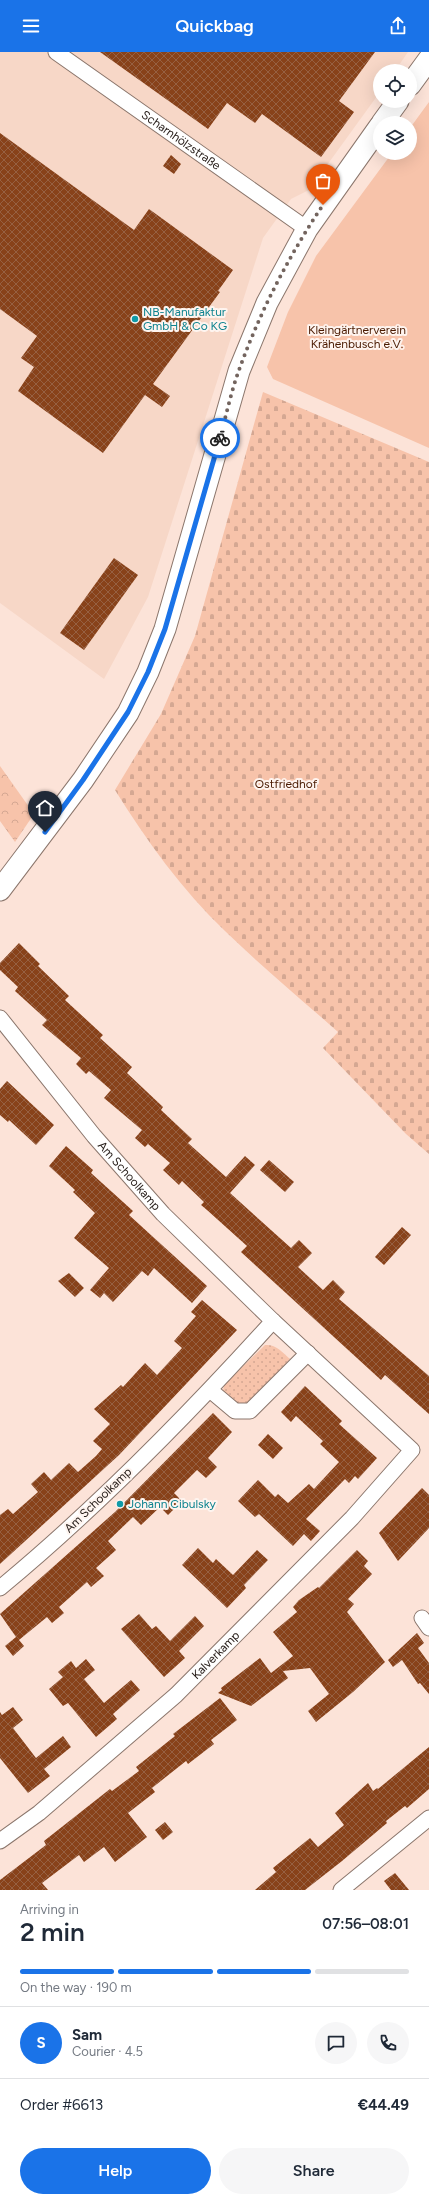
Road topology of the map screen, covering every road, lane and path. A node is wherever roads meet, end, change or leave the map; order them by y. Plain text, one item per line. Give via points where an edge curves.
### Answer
1 (56, 52) edge
2 (429, 59) edge
3 (417, 75) edge
4 (373, 136) edge
5 (307, 229) junction
6 (0, 890) edge
7 (0, 1018) edge
8 (273, 1321) junction
9 (308, 1353) junction
10 (210, 1390) junction
11 (412, 1450) joint
12 (0, 1588) edge
13 (429, 1818) edge
14 (0, 1842) edge
15 (341, 1890) edge

1 - 5 street, Scharnhölzstraße
2 - 3 main road
4 - 5 main road
5 - 6 main road via 266,302 239,371 165,629 148,672 128,712 70,799
7 - 8 street, Am Schoolkamp via 94,1136 163,1214
8 - 9 street, Am Schoolkamp
8 - 10 street, Am Schoolkamp
9 - 10 street via 250,1411 235,1411
9 - 11 street, Am Schoolkamp
10 - 12 street, Am Schoolkamp via 42,1554
11 - 14 street, Kalverkamp via 352,1518 176,1695 39,1813
13 - 15 street

